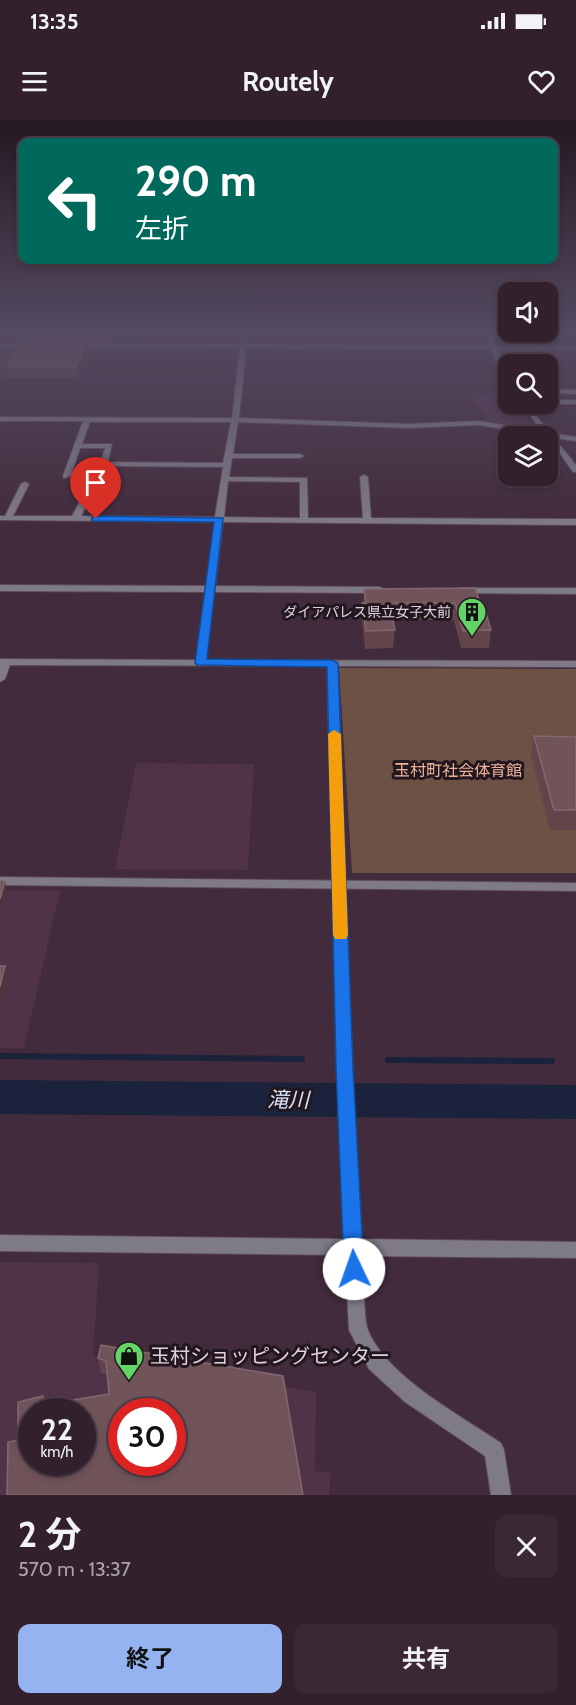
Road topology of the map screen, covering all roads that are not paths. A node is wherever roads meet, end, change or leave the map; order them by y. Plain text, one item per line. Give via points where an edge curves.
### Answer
1 (237, 397) edge
2 (558, 402) edge
3 (576, 402) edge
4 (532, 414) edge
5 (0, 419) edge
6 (87, 419) junction
7 (235, 420) junction
8 (498, 426) edge
9 (541, 426) edge
10 (558, 437) edge
11 (576, 440) edge
12 (77, 446) junction
13 (558, 448) edge
14 (300, 456) dead end
15 (228, 460) junction
16 (104, 464) junction
17 (576, 470) edge
18 (67, 476) dead end
19 (364, 477) dead end
20 (224, 479) junction
21 (24, 484) dead end
22 (4, 518) edge
23 (75, 519) junction
24 (219, 520) junction
25 (304, 521) junction
26 (367, 522) junction
27 (576, 522) edge
28 (0, 588) edge
29 (210, 589) junction
30 (387, 590) edge
31 (446, 590) edge
32 (576, 591) edge
33 (3, 662) edge
34 (201, 663) junction
35 (332, 663) junction
36 (576, 664) edge
37 (0, 679) edge
38 (0, 880) edge
39 (339, 884) junction
40 (576, 887) edge
41 (0, 1243) edge
42 (353, 1249) junction
43 (576, 1250) edge
44 (501, 1495) edge

1 - 7 street
2 - 3 street
4 - 9 street
5 - 6 street
6 - 7 street
6 - 12 street
7 - 8 street
7 - 15 street
10 - 11 street
12 - 16 street via 109,446
12 - 18 street
13 - 17 street
14 - 15 street
15 - 16 street
15 - 20 street
16 - 23 street
19 - 26 street
20 - 24 street
20 - 25 street via 304,480
21 - 22 street
22 - 23 street
23 - 24 street
24 - 25 street
24 - 29 street
25 - 26 street
26 - 27 street
28 - 29 street
29 - 30 street
29 - 34 street
31 - 32 street
33 - 34 street
33 - 37 street
34 - 35 street
35 - 36 street
35 - 39 street
38 - 39 street
39 - 40 street
39 - 42 street
41 - 42 street
42 - 43 street
42 - 44 street via 358,1330 376,1362 412,1395 494,1450

